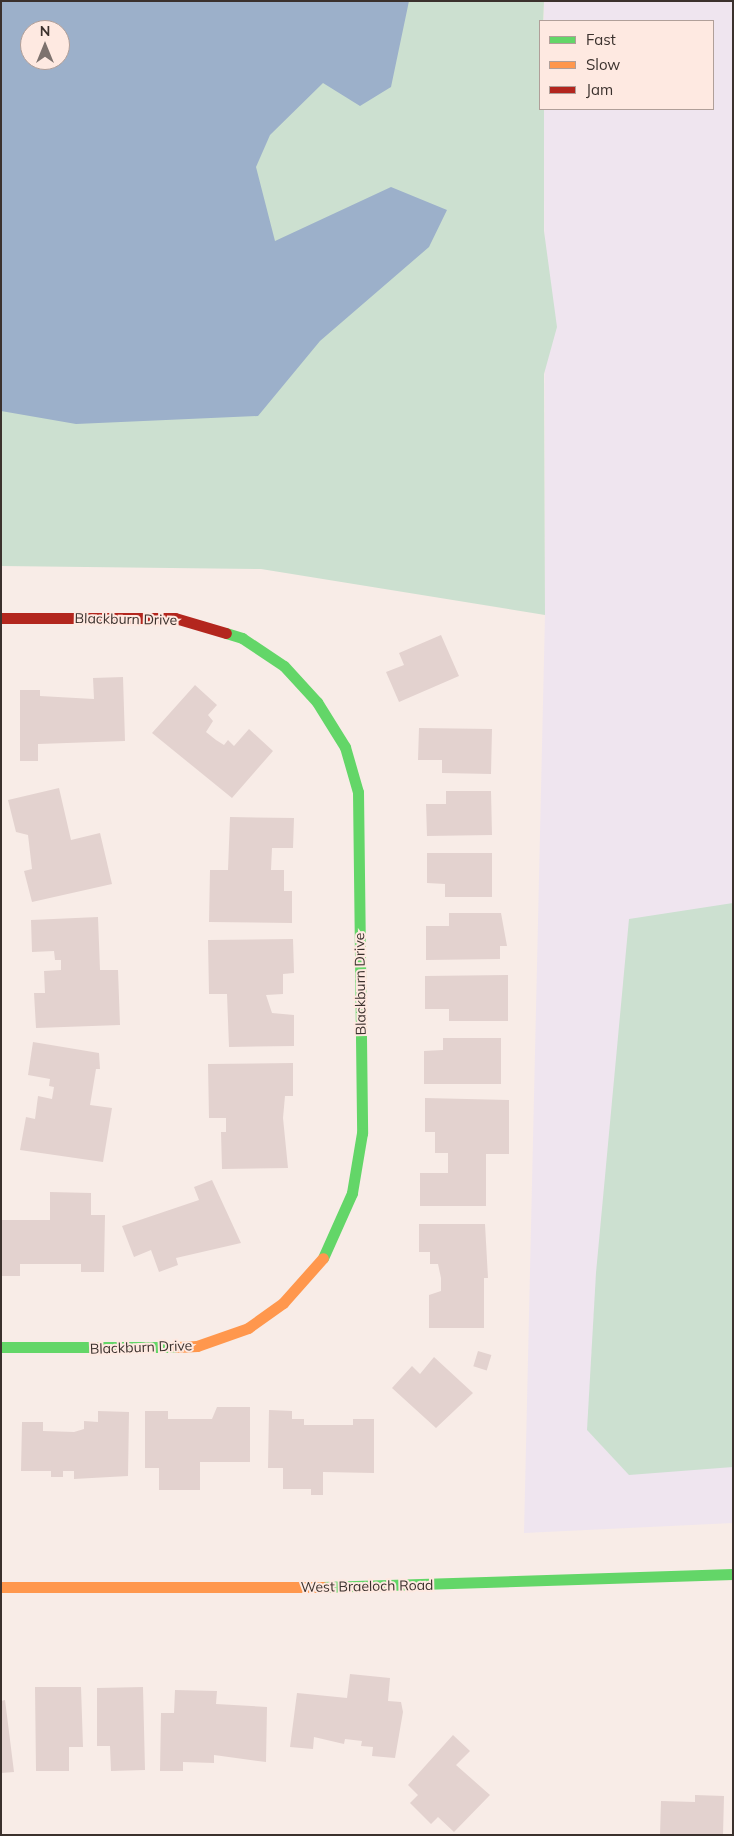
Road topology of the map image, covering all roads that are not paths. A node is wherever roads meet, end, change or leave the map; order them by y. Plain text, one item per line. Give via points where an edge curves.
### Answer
1 (1, 618) edge
2 (1, 1347) edge
3 (733, 1574) edge
4 (1, 1587) edge

1 - 2 street, Blackburn Drive via 175,618 242,638 284,666 317,702 345,747 358,792 362,1123 352,1193 326,1255 283,1303 248,1328 198,1346 136,1350
3 - 4 street, West Braeloch Road via 392,1587

